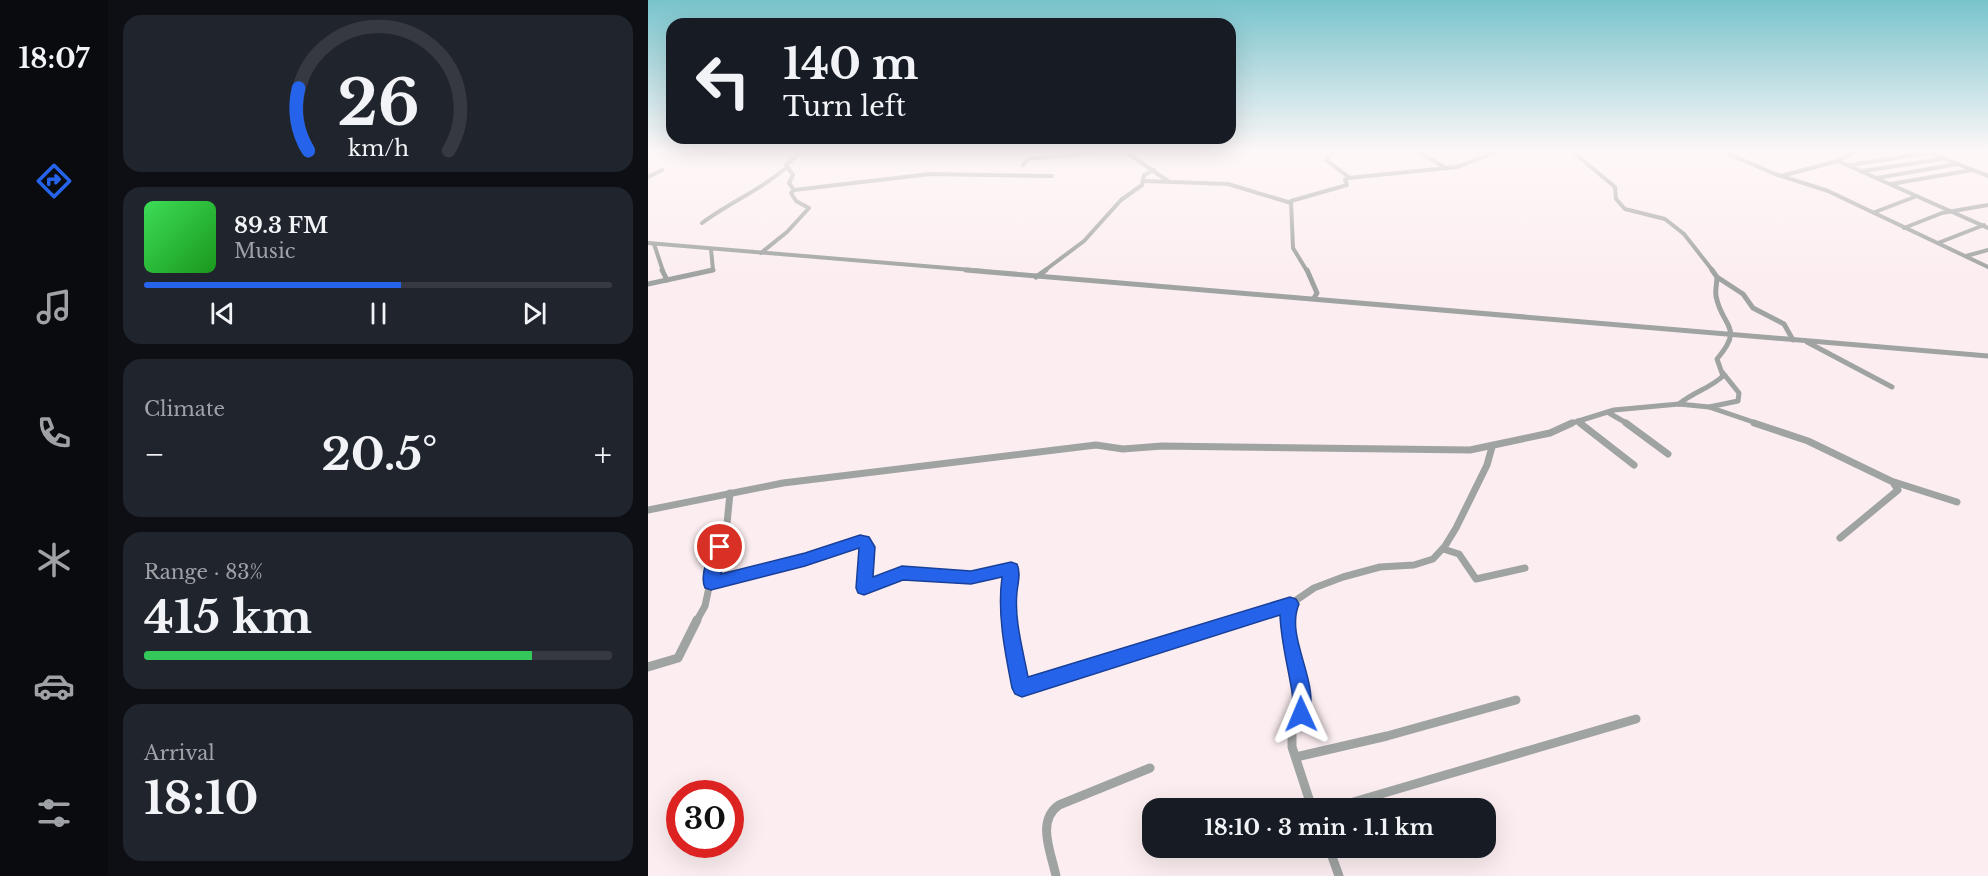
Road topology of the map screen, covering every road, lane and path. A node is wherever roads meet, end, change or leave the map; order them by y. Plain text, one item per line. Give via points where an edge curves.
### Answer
1 (749, 193) edge
2 (791, 193) edge
3 (1130, 193) edge
4 (1258, 193) edge
5 (1319, 193) edge
6 (1615, 193) edge
7 (1833, 193) edge
8 (1911, 193) edge
9 (1918, 196) junction
10 (1291, 203) junction
11 (1988, 205) edge
12 (1949, 211) junction
13 (1875, 212) junction
14 (702, 223) dead end
15 (1986, 226) edge
16 (1904, 228) junction
17 (1938, 243) junction
18 (651, 246) edge
19 (711, 249) junction
20 (1988, 250) edge
21 (761, 254) junction
22 (1966, 256) junction
23 (1988, 267) edge
24 (1036, 277) junction
25 (1717, 277) junction
26 (667, 280) junction
27 (648, 284) edge
28 (1314, 298) junction
29 (1732, 334) junction
30 (1793, 340) junction
31 (1807, 341) junction
32 (1988, 356) edge
33 (1723, 373) junction
34 (1892, 387) dead end
35 (1679, 404) junction
36 (1708, 407) junction
37 (1605, 412) junction
38 (1578, 421) junction
39 (1492, 447) junction
40 (1668, 454) dead end
41 (1634, 465) dead end
42 (1891, 482) junction
43 (730, 493) junction
44 (1957, 502) dead end
45 (648, 510) edge
46 (1840, 538) dead end
47 (1443, 549) junction
48 (1525, 568) dead end
49 (711, 583) junction
50 (1290, 604) junction
51 (648, 667) edge
52 (1516, 700) dead end
53 (1636, 719) dead end
54 (1296, 758) junction
55 (1150, 768) dead end
56 (1309, 798) edge
57 (1368, 798) edge
58 (1333, 858) edge
59 (1056, 876) edge
60 (1339, 876) edge

1 - 14 street
2 - 21 street via 796,201 809,207 788,232
3 - 24 street via 1082,244
4 - 10 street
5 - 10 street
6 - 25 street via 1625,209 1665,219 1684,234
7 - 13 street
8 - 9 street
9 - 12 street
9 - 13 street
10 - 28 street via 1293,248 1317,293
11 - 12 street
12 - 15 street
12 - 16 street
13 - 16 street
15 - 17 street
16 - 17 street
17 - 22 street
18 - 19 street
18 - 26 street
19 - 21 street
19 - 26 street via 714,269
20 - 22 street
21 - 24 street
22 - 23 street
24 - 28 street
25 - 29 street via 1716,296
25 - 30 street via 1743,294 1753,309 1784,324
26 - 27 street
28 - 29 street
29 - 30 street
29 - 33 street via 1729,345 1717,358
30 - 31 street
31 - 32 street
31 - 34 street
33 - 35 street via 1716,383 1694,391
33 - 36 street via 1740,399
35 - 36 street
35 - 37 street
36 - 42 street via 1808,441
37 - 38 street
37 - 40 street via 1616,415
38 - 39 street via 1550,434
38 - 41 street
39 - 43 street via 1434,452 1201,446 1123,449 1096,445 783,483
39 - 47 street via 1460,524
42 - 44 street
42 - 46 street via 1898,490
43 - 45 street
43 - 49 street via 727,524
47 - 48 street via 1459,554 1476,579
47 - 50 street via 1423,563 1377,568 1311,589
49 - 50 street via 805,560 860,541 867,547 864,588 902,573 971,578 1011,568 1008,596 1022,688
49 - 51 street via 705,606 678,658
50 - 54 street via 1290,639 1303,695 1301,714 1291,731
52 - 54 street
53 - 57 street
54 - 56 street
55 - 59 street via 1049,812 1045,822
58 - 60 street

